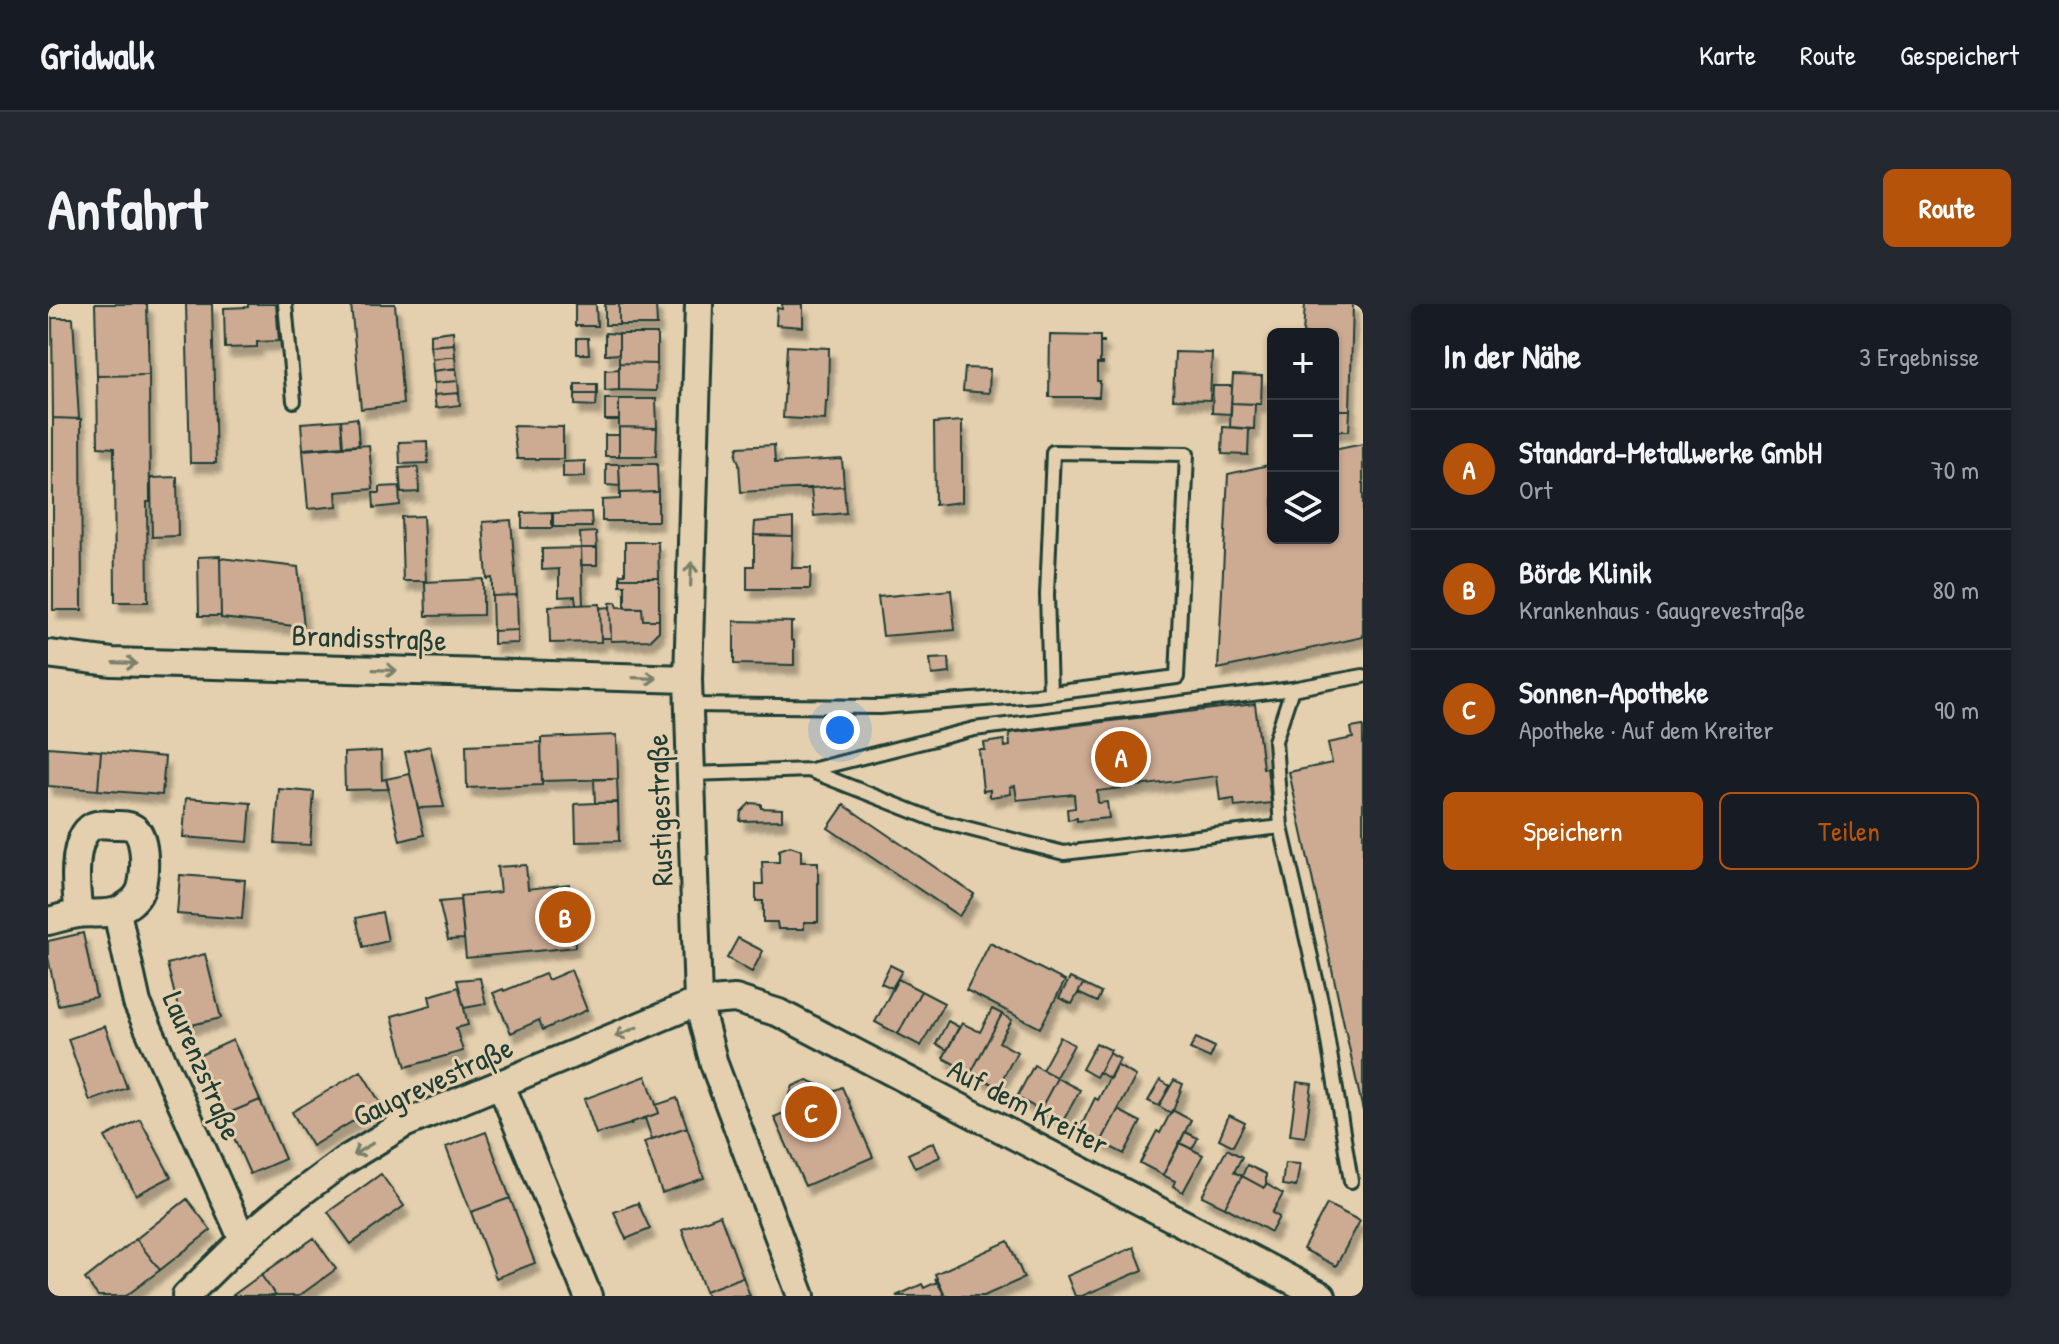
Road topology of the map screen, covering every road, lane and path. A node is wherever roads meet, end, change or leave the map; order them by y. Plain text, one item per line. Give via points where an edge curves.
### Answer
1 (285, 304) edge
2 (699, 304) edge
3 (294, 401) dead end
4 (48, 654) edge
5 (1363, 676) edge
6 (1292, 689) junction
7 (689, 692) junction
8 (1050, 693) junction
9 (811, 770) junction
10 (691, 774) junction
11 (1281, 827) junction
12 (117, 912) junction
13 (79, 914) junction
14 (48, 921) edge
15 (698, 1002) junction
16 (501, 1085) junction
17 (1351, 1181) dead end
18 (243, 1240) junction
19 (186, 1296) edge
20 (588, 1296) edge
21 (801, 1296) edge
22 (1322, 1296) edge

1 - 3 lane
7 -> 2 street, Rustigestraße
4 -> 7 street, Brandisstraße via 112,662
5 - 6 lane
6 - 9 lane via 974,729
6 - 11 lane via 1275,741
7 - 8 lane via 880,707
7 - 10 street, Rustigestraße
8 - 8 lane via 1177,677 1187,454 1053,452 1047,595
9 - 10 lane
9 - 11 lane via 935,820 1064,853
10 - 15 street, Rustigestraße
11 - 17 lane via 1322,1005
12 - 13 street
12 - 13 street via 141,890 142,837 131,826 96,824 82,837 78,850
12 - 18 street, Laurenzstraße via 137,1003
13 - 14 street
15 -> 16 street, Gaugrevestraße
15 - 21 street, Rustigestraße via 714,1064
15 - 22 street, Auf dem Kreiter via 735,999 779,1013
16 -> 18 street, Gaugrevestraße via 379,1139 309,1186
16 - 20 street
18 - 19 street, Gaugrevestraße

